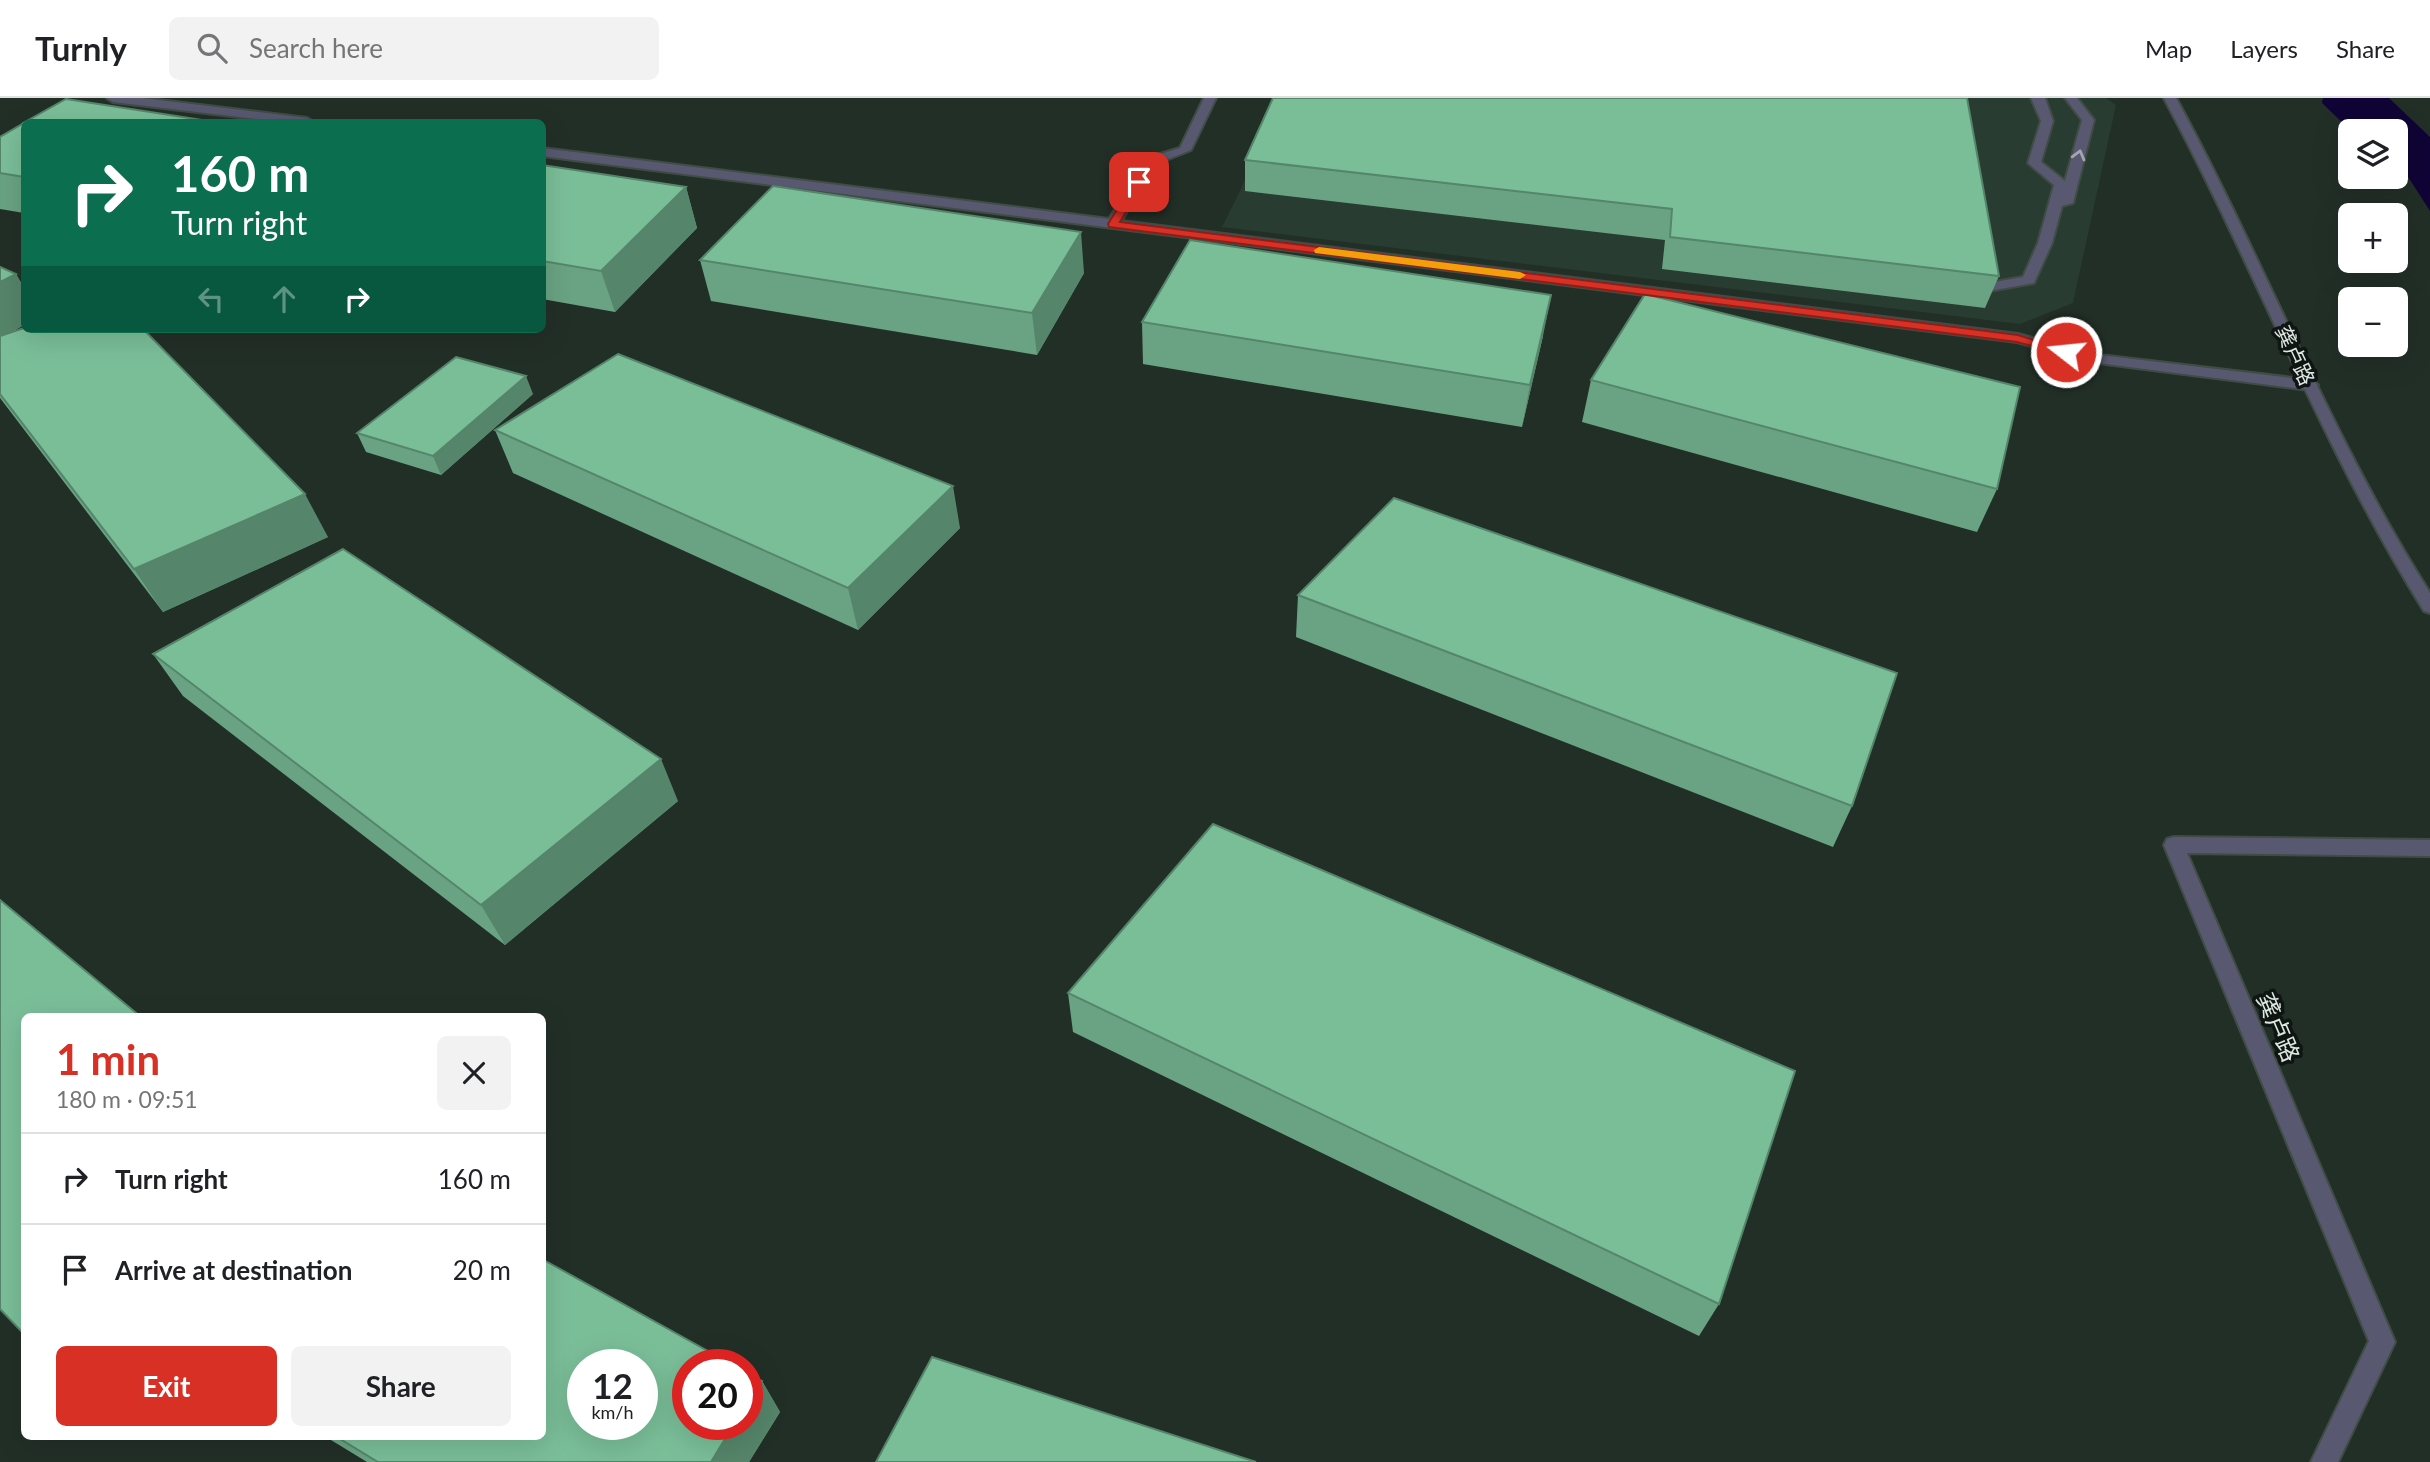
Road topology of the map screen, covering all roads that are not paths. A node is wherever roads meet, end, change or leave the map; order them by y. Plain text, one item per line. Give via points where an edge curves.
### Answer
1 (113, 98) edge
2 (1210, 98) edge
3 (2037, 98) edge
4 (2071, 98) edge
5 (2170, 98) edge
6 (283, 119) edge
7 (546, 153) edge
8 (1113, 224) junction
9 (2310, 385) junction
10 (2430, 607) edge
11 (2430, 848) edge
12 (2324, 1462) edge

1 - 6 street
2 - 8 street via 1185,150 1151,161
3 -> 4 street via 2047,121 2034,163 2061,184 2029,280 1989,287 1955,285 1994,293 2040,284 2052,257 2088,120
5 - 9 street, 龚卢路
7 - 8 street
8 - 9 street via 2018,338 2090,358
9 - 10 street, 龚卢路 via 2362,495
11 - 12 street, 龚卢路 via 2174,845 2382,1342

